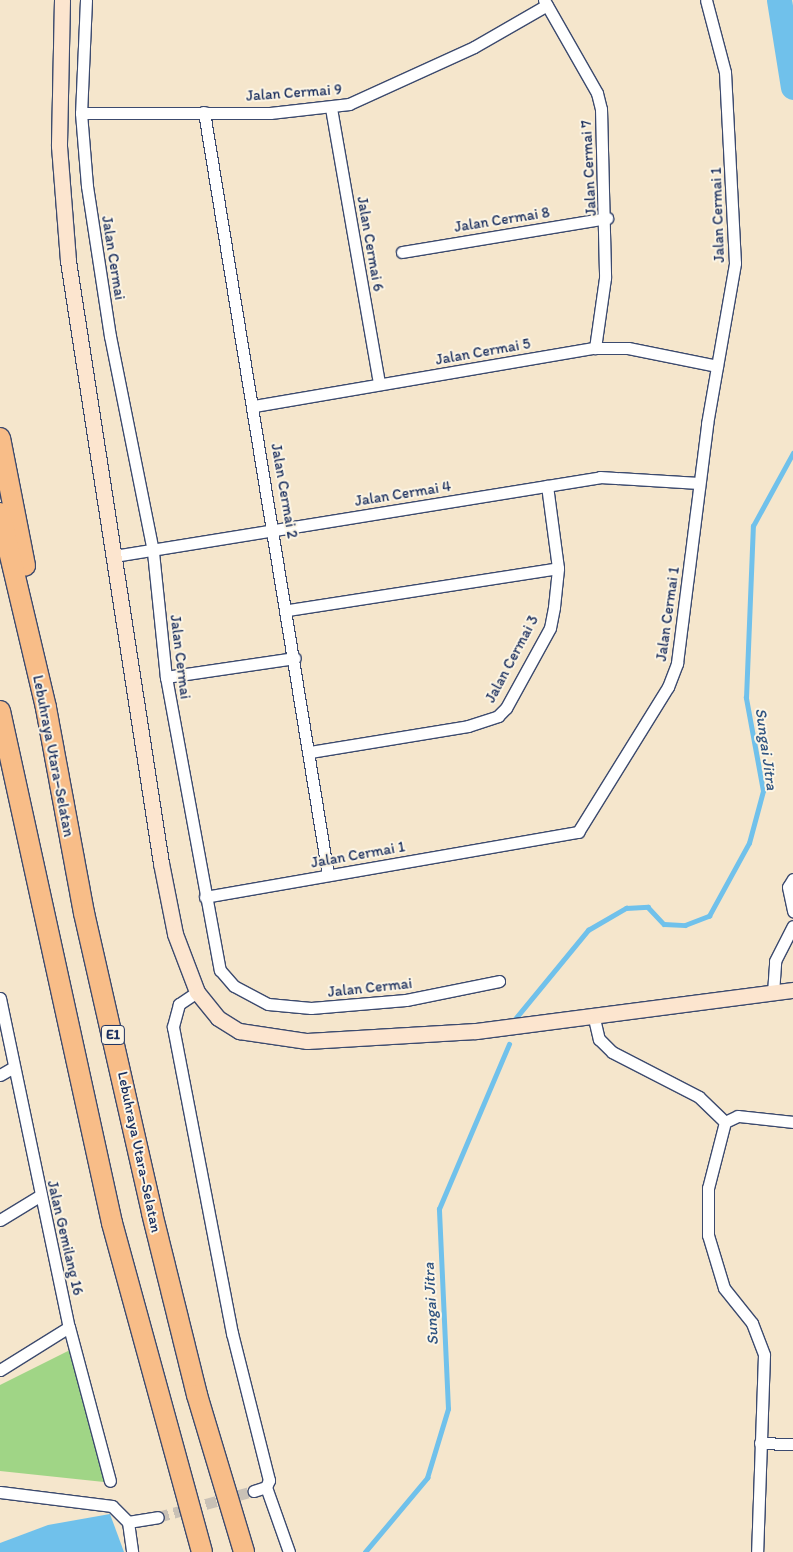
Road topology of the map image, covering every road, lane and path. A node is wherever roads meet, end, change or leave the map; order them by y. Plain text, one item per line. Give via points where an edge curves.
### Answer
1 (62, 0) edge
2 (86, 0) edge
3 (706, 0) edge
4 (545, 3) edge
5 (331, 108) junction
6 (204, 112) junction
7 (81, 113) junction
8 (607, 218) junction
9 (402, 252) dead end
10 (595, 348) junction
11 (716, 366) junction
12 (379, 384) junction
13 (254, 406) junction
14 (0, 438) edge
15 (699, 483) junction
16 (547, 486) junction
17 (0, 513) edge
18 (276, 530) junction
19 (153, 552) junction
20 (114, 556) junction
21 (558, 568) junction
22 (288, 610) junction
23 (295, 658) junction
24 (166, 677) junction
25 (46, 708) junction
26 (0, 711) edge
27 (310, 752) junction
28 (328, 875) junction
29 (793, 879) edge
30 (205, 897) junction
31 (793, 911) edge
32 (793, 926) edge
33 (499, 981) dead end
34 (793, 990) edge
35 (197, 992) junction
36 (773, 993) junction
37 (0, 998) edge
38 (593, 1014) junction
39 (12, 1068) junction
40 (0, 1075) edge
41 (725, 1122) junction
42 (793, 1122) edge
43 (41, 1195) junction
44 (0, 1220) edge
45 (70, 1327) junction
46 (0, 1370) edge
47 (760, 1443) junction
48 (793, 1444) edge
49 (110, 1481) dead end
50 (266, 1487) junction
51 (254, 1491) tunnel mouth
52 (0, 1492) edge
53 (158, 1517) tunnel mouth
54 (128, 1522) junction
55 (132, 1552) edge
56 (202, 1552) edge
57 (244, 1552) edge
58 (289, 1552) edge
59 (757, 1552) edge

1 - 20 street via 59,146 66,243
2 - 7 street, Jalan Cermai
3 - 11 street, Jalan Cermai 1 via 724,58 736,248
4 - 5 street, Jalan Cermai 9 via 474,47 371,96
4 - 8 street, Jalan Cermai 7 via 597,94
5 - 6 street, Jalan Cermai 9
5 - 12 street, Jalan Cermai 6
6 - 7 street, Jalan Cermai 9
6 - 13 street, Jalan Cermai 2
7 - 19 street, Jalan Cermai via 87,186 110,336
8 - 9 street, Jalan Cermai 8
8 - 10 street, Jalan Cermai 7 via 605,278
10 - 11 street, Jalan Cermai 5 via 628,348
10 - 12 street, Jalan Cermai 5
11 - 15 street, Jalan Cermai 1
12 - 13 street, Jalan Cermai 5
13 - 18 street, Jalan Cermai 2
14 - 25 highway via 39,633
15 - 16 street, Jalan Cermai 4 via 600,477
15 - 28 street, Jalan Cermai 1 via 674,672 593,814 578,832
16 - 18 street, Jalan Cermai 4
16 - 21 street, Jalan Cermai 3
17 - 25 highway, Lebuhraya Utara–Selatan / E1
18 - 19 street, Jalan Cermai 4
18 - 22 street, Jalan Cermai 2
19 - 20 street, Jalan Cermai 4
19 - 24 street, Jalan Cermai
20 - 35 street via 161,863 175,934
21 - 22 street
21 - 27 street, Jalan Cermai 3 via 550,628 498,716 418,735
22 - 23 street, Jalan Cermai 2
23 - 24 street
23 - 27 street, Jalan Cermai 2
24 - 30 street, Jalan Cermai
25 - 57 highway, Lebuhraya Utara–Selatan / E1 via 84,913 152,1213 197,1395
26 - 56 highway via 112,1223
27 - 28 street, Jalan Cermai 2
28 - 30 street, Jalan Cermai 1
29 - 31 street via 788,887
30 - 33 street, Jalan Cermai via 220,970 234,986 268,1004 339,1008
32 - 36 street via 775,961
34 - 36 street
35 - 38 street via 218,1018 239,1031 307,1041 476,1030
35 - 50 street via 179,1004 173,1027 232,1333 269,1480
36 - 38 street
37 - 39 street, Jalan Gemilang 16
38 - 41 street via 599,1039 612,1052 699,1097
39 - 40 street
39 - 43 street, Jalan Gemilang 16
41 - 42 street via 738,1116
41 - 47 street via 708,1188 708,1235 724,1288 762,1341
43 - 44 street
43 - 45 street, Jalan Gemilang 16
45 - 46 street
45 - 49 street, Jalan Gemilang 16
47 - 48 street
47 - 59 street
50 - 51 street
50 - 58 street
52 - 54 street via 100,1502 112,1506
53 - 54 street
54 - 55 street

